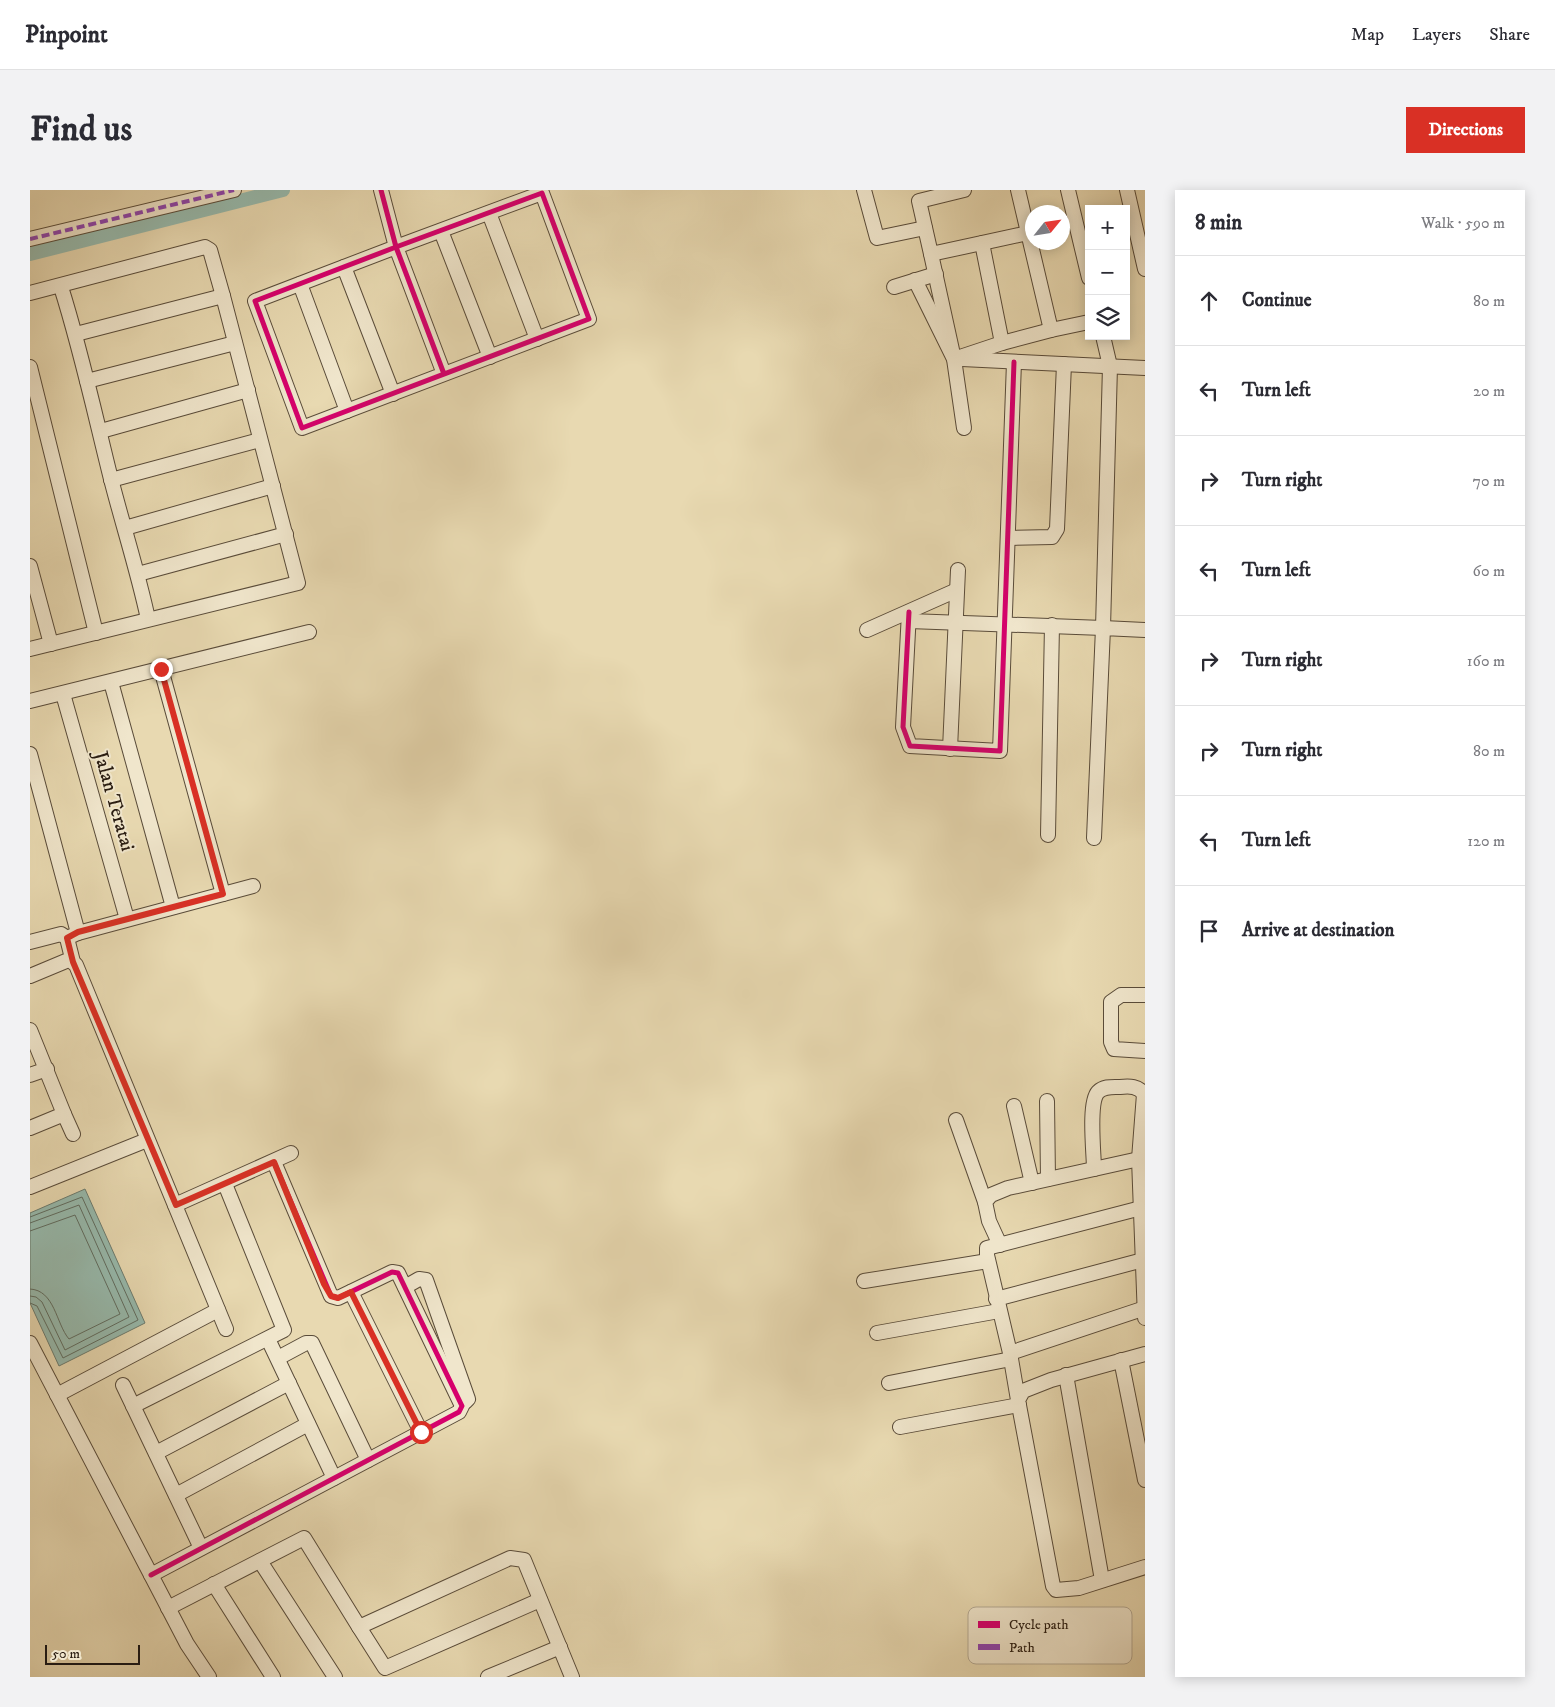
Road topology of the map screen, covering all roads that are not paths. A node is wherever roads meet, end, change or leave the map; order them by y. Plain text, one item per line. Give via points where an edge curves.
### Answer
1 (234, 190) edge
2 (380, 190) edge
3 (864, 190) edge
4 (964, 190) edge
5 (1018, 190) edge
6 (1068, 190) edge
7 (1127, 190) edge
8 (488, 213) junction
9 (1025, 219) edge
10 (925, 228) junction
11 (441, 231) junction
12 (1025, 233) edge
13 (30, 239) edge
14 (982, 243) junction
15 (396, 247) junction
16 (1032, 250) edge
17 (931, 254) junction
18 (1085, 261) edge
19 (344, 267) junction
20 (1145, 269) edge
21 (936, 274) junction
22 (915, 280) junction
23 (300, 284) junction
24 (61, 287) junction
25 (894, 287) dead end
26 (30, 293) edge
27 (223, 296) junction
28 (1085, 323) edge
29 (1051, 330) junction
30 (76, 334) junction
31 (537, 339) junction
32 (1103, 340) edge
33 (234, 343) junction
34 (1002, 343) junction
35 (490, 357) junction
36 (954, 359) junction
37 (1014, 362) junction
38 (1064, 364) junction
39 (1110, 366) junction
40 (30, 367) edge
41 (1145, 368) edge
42 (444, 374) junction
43 (87, 381) junction
44 (248, 390) junction
45 (392, 394) junction
46 (347, 411) junction
47 (964, 428) dead end
48 (101, 432) junction
49 (260, 440) junction
50 (111, 480) junction
51 (273, 486) junction
52 (125, 528) junction
53 (286, 534) junction
54 (1008, 538) junction
55 (30, 566) edge
56 (958, 570) dead end
57 (138, 574) junction
58 (957, 590) junction
59 (909, 616) junction
60 (148, 619) junction
61 (956, 622) junction
62 (1005, 624) junction
63 (1052, 625) junction
64 (1103, 628) junction
65 (868, 630) dead end
66 (1145, 630) edge
67 (309, 632) dead end
68 (96, 633) junction
69 (51, 644) junction
70 (30, 649) edge
71 (161, 669) junction
72 (111, 682) junction
73 (63, 694) junction
74 (30, 701) edge
75 (950, 749) junction
76 (30, 754) edge
77 (1048, 835) dead end
78 (1094, 838) dead end
79 (253, 886) dead end
80 (223, 894) junction
81 (173, 907) junction
82 (128, 919) junction
83 (73, 935) junction
84 (30, 942) edge
85 (73, 962) junction
86 (31, 974) edge
87 (1145, 995) edge
88 (30, 1030) edge
89 (1145, 1051) edge
90 (47, 1069) junction
91 (30, 1075) edge
92 (1047, 1101) dead end
93 (1014, 1106) dead end
94 (64, 1114) junction
95 (956, 1120) dead end
96 (30, 1128) edge
97 (73, 1134) dead end
98 (147, 1140) junction
99 (291, 1153) dead end
100 (1139, 1159) junction
101 (274, 1162) junction
102 (1094, 1169) junction
103 (1048, 1179) junction
104 (1032, 1183) junction
105 (225, 1184) junction
106 (30, 1187) edge
107 (985, 1202) junction
108 (176, 1205) junction
109 (1141, 1208) junction
110 (1000, 1245) junction
111 (1143, 1260) junction
112 (988, 1261) junction
113 (864, 1281) dead end
114 (405, 1287) junction
115 (351, 1292) junction
116 (998, 1305) junction
117 (1145, 1308) edge
118 (218, 1310) junction
119 (1145, 1318) edge
120 (226, 1329) dead end
121 (877, 1333) dead end
122 (268, 1339) junction
123 (30, 1343) edge
124 (1145, 1354) edge
125 (1011, 1356) junction
126 (278, 1358) junction
127 (1121, 1360) junction
128 (1066, 1375) junction
129 (289, 1383) junction
130 (889, 1383) dead end
131 (123, 1384) dead end
132 (58, 1395) junction
133 (1019, 1402) junction
134 (133, 1406) junction
135 (462, 1406) junction
136 (308, 1424) junction
137 (900, 1427) dead end
138 (421, 1432) junction
139 (156, 1453) junction
140 (368, 1460) junction
141 (334, 1478) junction
142 (1145, 1480) edge
143 (176, 1495) junction
144 (201, 1548) junction
145 (260, 1561) junction
146 (1145, 1567) edge
147 (151, 1575) junction
148 (1102, 1580) junction
149 (214, 1584) junction
150 (540, 1600) junction
151 (168, 1608) junction
152 (359, 1627) junction
153 (560, 1647) junction
154 (209, 1677) edge
155 (274, 1677) edge
156 (335, 1677) edge
157 (488, 1677) edge
158 (572, 1677) edge

1 - 13 street
2 - 15 street
3 - 10 street via 877,238
4 - 10 street via 919,201
5 - 9 street
6 - 18 street
7 - 20 street
8 - 11 street
8 - 31 street
8 - 31 street via 542,193 589,319
10 - 17 street
11 - 15 street
11 - 35 street
12 - 14 street
14 - 17 street
14 - 34 street
15 - 19 street
15 - 42 street
16 - 29 street
17 - 21 street
19 - 23 street
19 - 45 street
21 - 22 street
21 - 36 street
22 - 25 street
22 - 36 street
23 - 46 street
23 - 46 street via 255,301 302,428
24 - 26 street
24 - 27 street via 205,247 210,250
24 - 30 street
27 - 30 street
27 - 33 street
28 - 29 street
29 - 34 street
30 - 43 street
31 - 35 street
32 - 39 street
33 - 43 street
33 - 44 street
34 - 36 street
35 - 42 street
36 - 37 street
36 - 47 street
37 - 38 street
37 - 54 street
38 - 39 street
38 - 54 street via 1057,530 1052,537
39 - 41 street
39 - 64 street
40 - 68 street
42 - 45 street
43 - 48 street
44 - 48 street
44 - 49 street
45 - 46 street
48 - 50 street
49 - 50 street
49 - 51 street
50 - 52 street
51 - 52 street
51 - 53 street
52 - 57 street
53 - 57 street
53 - 60 street via 298,583
54 - 62 street
55 - 69 street
56 - 58 street
57 - 60 street
58 - 59 street
58 - 61 street
59 - 61 street
59 - 65 street
59 - 75 street via 903,727 910,746
60 - 68 street
61 - 62 street
61 - 75 street
62 - 63 street
62 - 75 street via 1000,751
63 - 64 street
63 - 77 street
64 - 66 street
64 - 78 street
67 - 71 street
68 - 69 street
69 - 70 street
71 - 72 street
71 - 80 street
72 - 73 street
72 - 81 street
73 - 74 street
73 - 82 street, Jalan Teratai
76 - 83 street
79 - 80 street
80 - 81 street
81 - 82 street
82 - 83 street
83 - 84 street via 61,934
83 - 85 street
85 - 86 street via 66,961
85 - 98 street
87 - 89 street via 1122,995 1111,1002 1111,1032 1114,1049
88 - 90 street
90 - 91 street
90 - 94 street
92 - 103 street
93 - 104 street
94 - 96 street
94 - 97 street
95 - 107 street
98 - 106 street
98 - 108 street
99 - 101 street
100 - 102 street
100 - 102 street via 1144,1094 1140,1088 1129,1086 1105,1088 1097,1093 1093,1104
100 - 109 street
101 - 105 street
101 - 115 street via 331,1296 338,1298
102 - 103 street
103 - 104 street
104 - 107 street via 991,1195
105 - 108 street
105 - 122 street via 285,1326 282,1332
107 - 110 street
108 - 118 street
109 - 110 street
109 - 111 street
110 - 112 street via 988,1248
111 - 116 street
111 - 117 street
112 - 113 street
112 - 116 street
114 - 115 street via 398,1273 392,1272
114 - 135 street
114 - 135 street via 419,1279 426,1280 468,1399
115 - 138 street
116 - 121 street
116 - 125 street
117 - 119 street
117 - 125 street
118 - 120 street
118 - 132 street
122 - 126 street
122 - 134 street
123 - 132 street
124 - 127 street
125 - 130 street
125 - 133 street
126 - 129 street
126 - 140 street via 312,1343
127 - 128 street
127 - 142 street
128 - 133 street via 1023,1392
128 - 148 street
129 - 136 street
129 - 139 street
131 - 134 street
132 - 147 street
133 - 137 street
133 - 148 street via 1053,1586 1056,1590 1079,1588
134 - 139 street
135 - 138 street via 459,1412
136 - 141 street
136 - 143 street
138 - 140 street
139 - 143 street
140 - 141 street
141 - 144 street
143 - 144 street
144 - 147 street
145 - 149 street
145 - 152 street via 304,1538
145 - 156 street
146 - 148 street
147 - 151 street
149 - 151 street
149 - 155 street
150 - 152 street via 385,1668
150 - 152 street via 524,1560 510,1558
150 - 153 street
151 - 154 street
153 - 157 street
153 - 158 street

